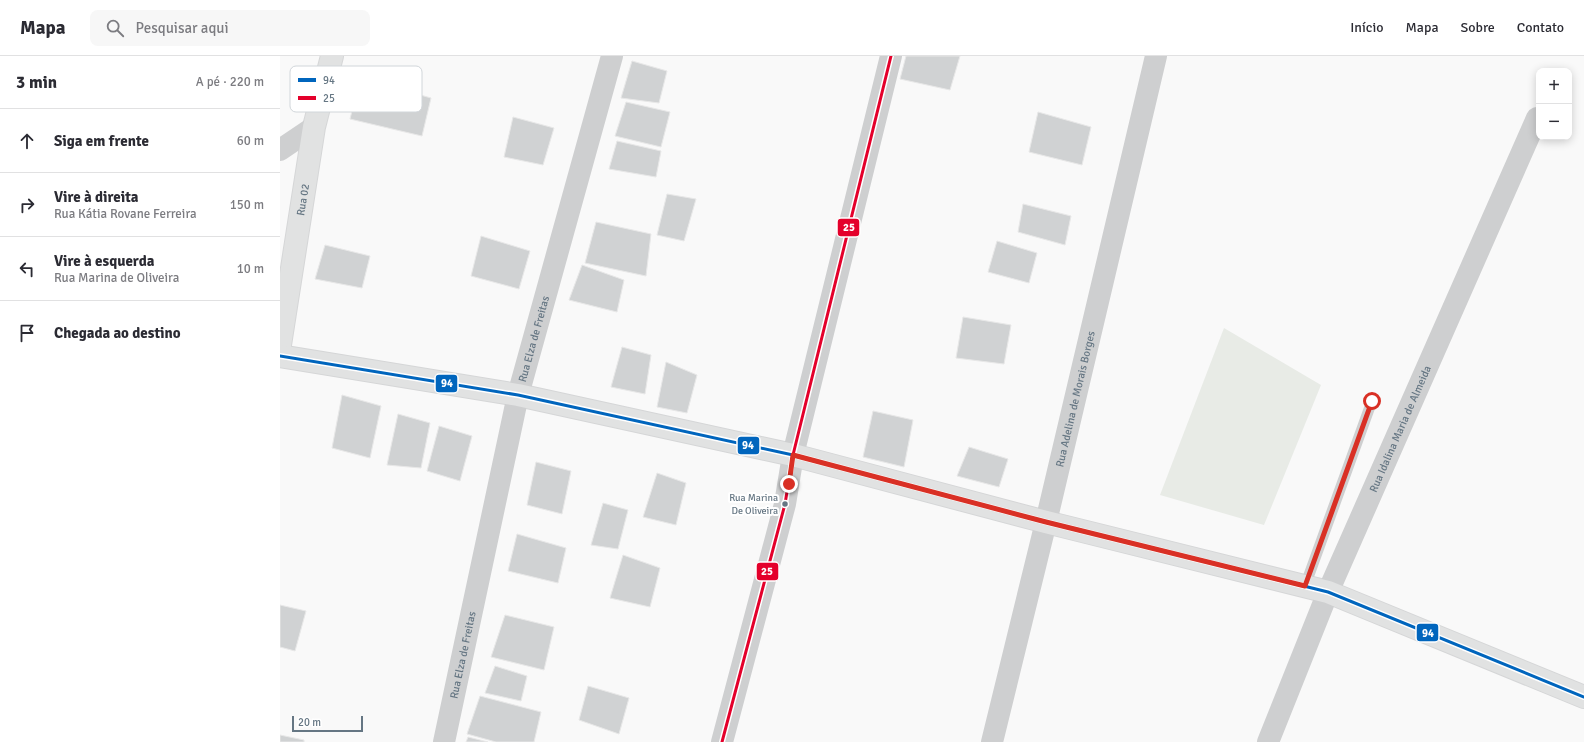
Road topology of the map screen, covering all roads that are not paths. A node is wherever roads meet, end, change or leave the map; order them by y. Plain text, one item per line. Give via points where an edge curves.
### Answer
1 (332, 56) edge
2 (612, 56) edge
3 (892, 56) edge
4 (1156, 56) edge
5 (329, 66) edge
6 (318, 112) edge
7 (1536, 123) edge
8 (314, 126) junction
9 (280, 150) edge
10 (280, 345) edge
11 (280, 356) edge
12 (518, 395) junction
13 (1372, 401) dead end
14 (793, 455) junction
15 (1046, 522) junction
16 (1305, 586) junction
17 (1328, 592) junction
18 (1584, 697) edge
19 (444, 742) edge
20 (722, 742) edge
21 (992, 742) edge
22 (1268, 742) edge

1 - 5 street, Rua 02
2 - 12 street, Rua Elza de Freitas
3 - 14 street
4 - 15 street, Rua Adelina de Morais Borges
6 - 8 street, Rua 02
7 - 17 street, Rua Idalina Maria de Almeida
8 - 9 street
8 - 10 street, Rua 02
11 - 12 street
12 - 14 street
12 - 19 street, Rua Elza de Freitas
13 - 16 lane
14 - 15 street
14 - 20 street via 785,504
15 - 16 street
15 - 21 street, Rua Adelina de Morais Borges
16 - 17 street
17 - 18 street
17 - 22 street, Rua Idalina Maria de Almeida

